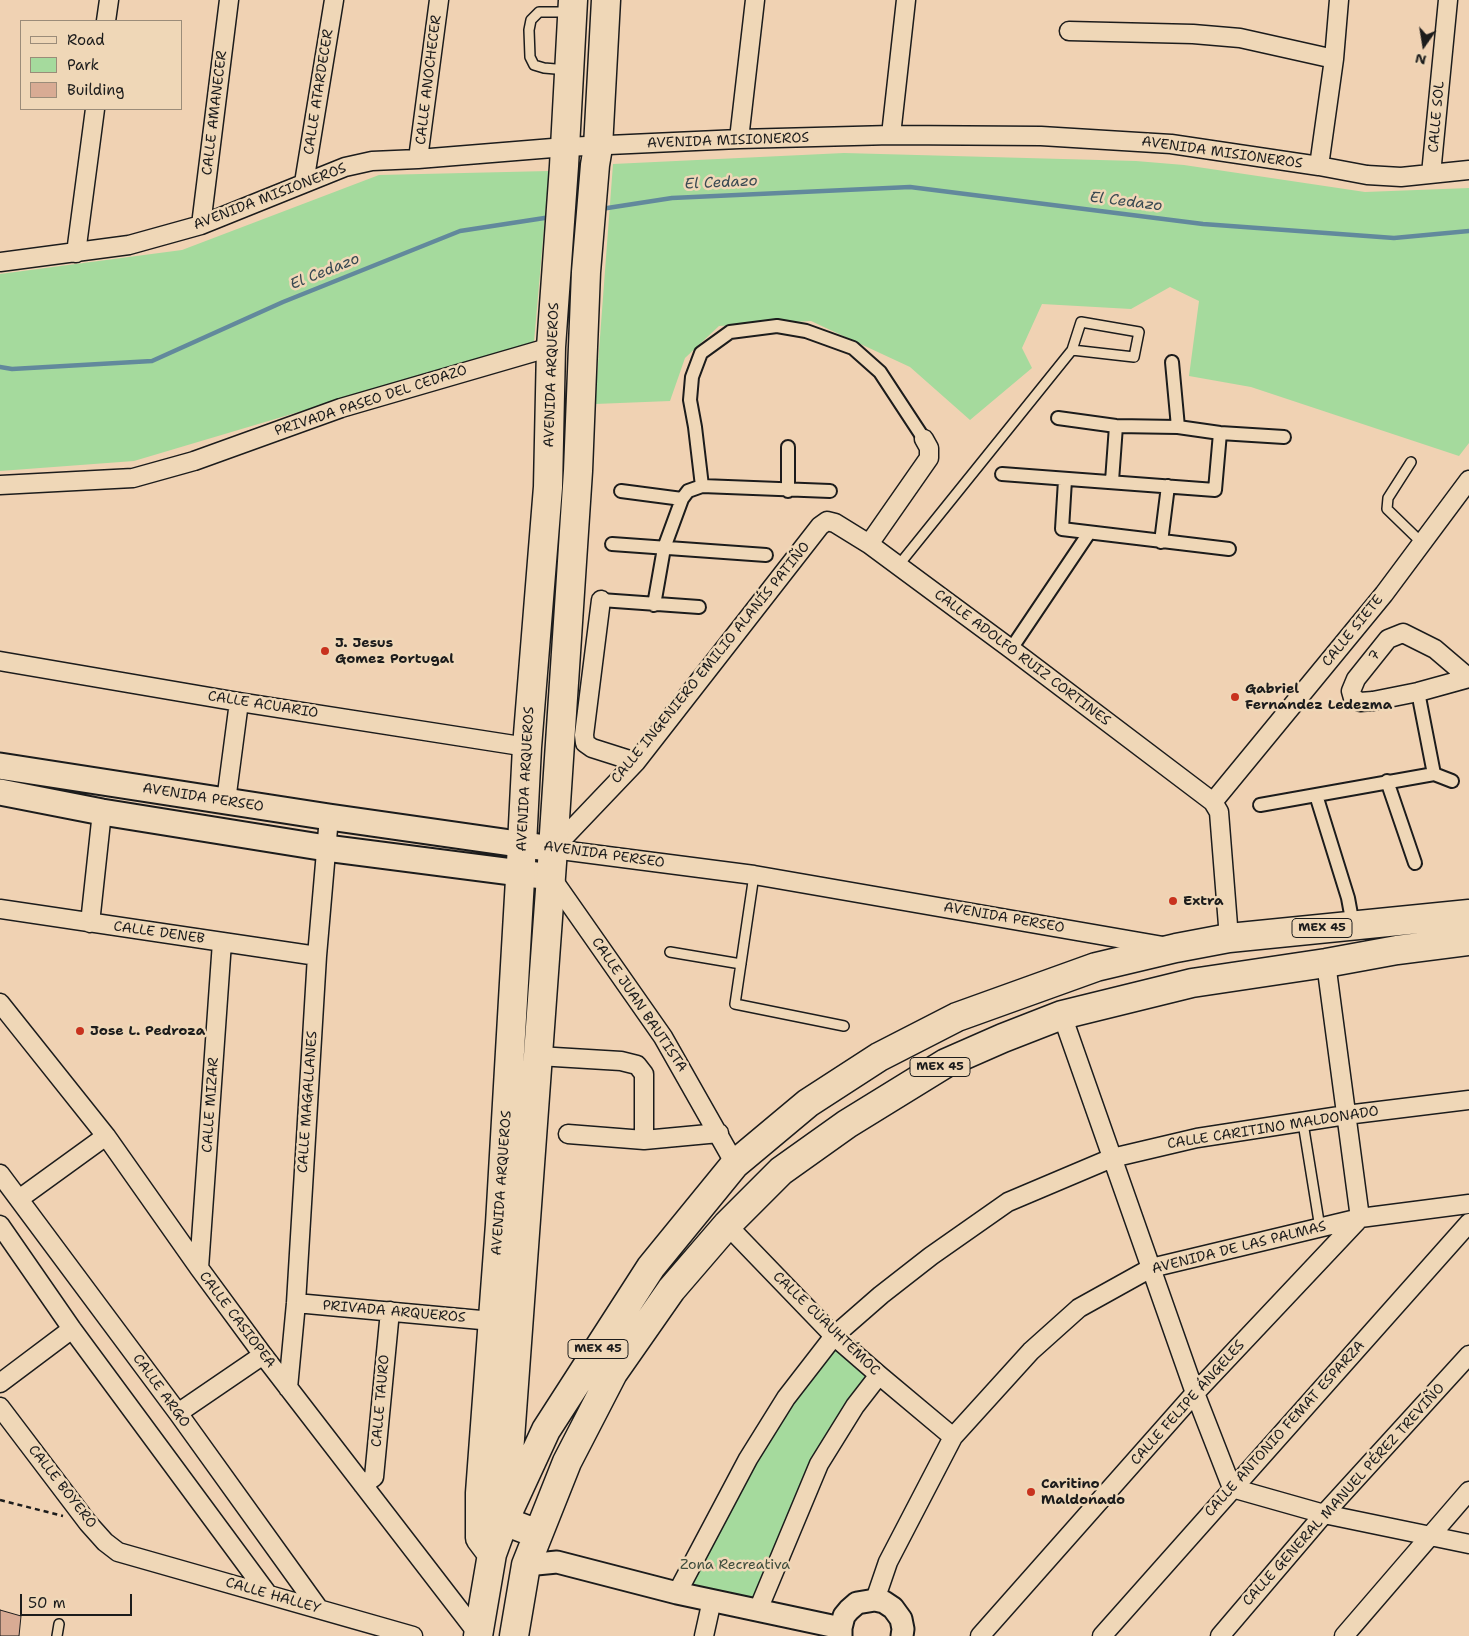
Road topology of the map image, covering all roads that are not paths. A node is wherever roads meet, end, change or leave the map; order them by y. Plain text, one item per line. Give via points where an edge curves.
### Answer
1 (109, 0) edge
2 (229, 0) edge
3 (334, 0) edge
4 (439, 0) edge
5 (606, 0) edge
6 (755, 0) edge
7 (906, 0) edge
8 (1339, 0) edge
9 (1448, 0) edge
10 (573, 6) edge
11 (106, 20) edge
12 (1069, 31) dead end
13 (1334, 58) junction
14 (570, 70) junction
15 (95, 110) edge
16 (891, 135) junction
17 (739, 139) junction
18 (597, 156) junction
19 (565, 157) junction
20 (418, 159) junction
21 (1319, 166) junction
22 (1469, 170) edge
23 (1431, 174) junction
24 (304, 183) junction
25 (201, 225) junction
26 (76, 253) junction
27 (0, 262) edge
28 (551, 347) junction
29 (1072, 350) junction
30 (1172, 362) dead end
31 (1058, 418) dead end
32 (1116, 426) junction
33 (1178, 427) junction
34 (1220, 433) junction
35 (1284, 437) dead end
36 (924, 439) joint
37 (788, 447) dead end
38 (1411, 462) dead end
39 (1002, 474) dead end
40 (1065, 480) junction
41 (1469, 480) edge
42 (1112, 481) junction
43 (0, 485) edge
44 (702, 486) junction
45 (1168, 486) junction
46 (621, 491) dead end
47 (788, 491) junction
48 (830, 491) dead end
49 (682, 499) junction
50 (827, 521) joint
51 (1089, 533) junction
52 (1161, 542) junction
53 (1422, 543) junction
54 (612, 544) dead end
55 (869, 544) junction
56 (664, 548) junction
57 (1229, 549) dead end
58 (766, 555) dead end
59 (898, 566) junction
60 (601, 600) joint
61 (654, 605) junction
62 (699, 607) dead end
63 (1011, 649) junction
64 (0, 661) edge
65 (1469, 678) edge
66 (1418, 692) junction
67 (239, 702) junction
68 (527, 747) junction
69 (636, 762) junction
70 (0, 766) edge
71 (1434, 774) junction
72 (1387, 781) junction
73 (1452, 781) dead end
74 (0, 792) edge
75 (1316, 795) junction
76 (226, 801) junction
77 (1213, 802) junction
78 (1260, 805) dead end
79 (102, 812) junction
80 (329, 817) junction
81 (522, 845) junction
82 (326, 848) junction
83 (554, 849) junction
84 (1415, 863) dead end
85 (520, 873) junction
86 (754, 875) junction
87 (551, 877) junction
88 (0, 909) edge
89 (1469, 914) edge
90 (90, 923) junction
91 (1353, 925) junction
92 (1228, 938) junction
93 (1469, 941) edge
94 (222, 942) junction
95 (1176, 948) junction
96 (670, 952) dead end
97 (317, 956) junction
98 (1326, 963) junction
99 (741, 964) junction
100 (0, 1004) edge
101 (1062, 1015) junction
102 (844, 1026) dead end
103 (538, 1056) junction
104 (1469, 1100) edge
105 (1346, 1115) junction
106 (1303, 1123) junction
107 (719, 1133) junction
108 (568, 1134) dead end
109 (106, 1136) junction
110 (644, 1140) junction
111 (1112, 1158) junction
112 (735, 1164) junction
113 (0, 1174) edge
114 (19, 1199) junction
115 (1469, 1204) edge
116 (1360, 1218) junction
117 (1469, 1223) edge
118 (0, 1225) edge
119 (727, 1225) junction
120 (1320, 1228) junction
121 (199, 1268) junction
122 (1151, 1268) junction
123 (296, 1303) junction
124 (390, 1311) junction
125 (492, 1321) junction
126 (72, 1329) junction
127 (834, 1336) junction
128 (263, 1355) junction
129 (1469, 1355) edge
130 (879, 1376) junction
131 (0, 1383) edge
132 (288, 1388) junction
133 (1194, 1393) junction
134 (0, 1407) edge
135 (178, 1413) junction
136 (953, 1436) junction
137 (363, 1485) junction
138 (1232, 1488) junction
139 (1469, 1491) edge
140 (1324, 1514) junction
141 (504, 1521) junction
142 (538, 1534) junction
143 (1429, 1537) junction
144 (1469, 1544) edge
145 (492, 1554) junction
146 (132, 1557) joint
147 (557, 1562) junction
148 (526, 1565) junction
149 (677, 1593) junction
150 (267, 1594) junction
151 (712, 1600) junction
152 (875, 1600) junction
153 (319, 1609) junction
154 (758, 1610) junction
155 (58, 1624) dead end
156 (841, 1632) edge
157 (478, 1635) edge
158 (57, 1636) edge
159 (413, 1636) edge
160 (514, 1636) edge
161 (704, 1636) edge
162 (902, 1636) edge
163 (980, 1636) edge
164 (1102, 1636) edge
165 (1220, 1636) edge
166 (1344, 1636) edge

1 - 11 street
2 - 25 street, CALLE AMANECER
3 - 24 street, CALLE ATARDECER
4 - 20 street, CALLE ANOCHECER
5 - 18 main road, AVENIDA ARQUEROS
6 - 17 street
7 - 16 street
8 - 13 street
9 - 23 street, CALLE SOL
10 - 14 main road, AVENIDA ARQUEROS
10 - 14 lane via 539,12 531,20 529,30 530,57 534,65
12 - 13 street via 1240,38
13 - 21 street
14 - 19 main road, AVENIDA ARQUEROS
15 - 26 street
16 - 17 street, AVENIDA MISIONEROS
16 - 21 street, AVENIDA MISIONEROS via 1041,136 1171,144
17 - 18 street, AVENIDA MISIONEROS
18 - 19 street, AVENIDA MISIONEROS
18 - 83 main road, AVENIDA ARQUEROS via 586,272 578,471
19 - 20 street, AVENIDA MISIONEROS
19 - 28 main road, AVENIDA ARQUEROS
20 - 24 street, AVENIDA MISIONEROS via 372,161 344,167
21 - 23 street, AVENIDA MISIONEROS via 1366,176
22 - 23 street, AVENIDA MISIONEROS
24 - 25 street, AVENIDA MISIONEROS
25 - 26 street, AVENIDA MISIONEROS via 129,245
26 - 27 street, AVENIDA MISIONEROS
28 - 43 street, PRIVADA PASEO DEL CEDAZO via 341,408 194,461 134,478
28 - 68 main road, AVENIDA ARQUEROS via 548,487
29 - 29 lane via 1081,322 1139,332 1134,357
29 - 59 lane
30 - 33 street
31 - 32 street
32 - 33 street
32 - 42 street
33 - 34 street
34 - 35 street
34 - 45 street via 1215,490
36 - 44 street via 880,372 853,348 806,331 777,326 730,332 701,353 692,377 690,400
36 - 55 street via 930,448 929,458
37 - 47 street
38 - 53 lane via 1388,498 1387,509
39 - 40 street
40 - 42 street
40 - 51 street via 1062,529
41 - 53 street, CALLE SIETE
42 - 45 street
44 - 47 street
44 - 49 street via 688,491
45 - 52 street
46 - 49 street
47 - 48 street
49 - 56 street
50 - 55 street, CALLE ADOLFO RUIZ CORTINES
50 - 69 street, CALLE INGENIERO EMILIO ALANÍS PATIÑO
51 - 52 street
51 - 63 street
52 - 57 street
53 - 77 street, CALLE SIETE
54 - 56 street
55 - 59 street, CALLE ADOLFO RUIZ CORTINES
56 - 58 street
56 - 61 street
59 - 63 street, CALLE ADOLFO RUIZ CORTINES
60 - 61 street
60 - 69 street via 585,743
61 - 62 street
63 - 77 street, CALLE ADOLFO RUIZ CORTINES
64 - 67 street, CALLE ACUARIO
65 - 66 street, 7
65 - 66 street, 7 via 1435,649 1403,633 1388,639 1351,691 1353,698 1360,702
66 - 71 street
67 - 68 street, CALLE ACUARIO
67 - 76 street
68 - 81 main road, AVENIDA ARQUEROS
69 - 83 street, CALLE INGENIERO EMILIO ALANÍS PATIÑO
70 - 76 main road, AVENIDA PERSEO
71 - 72 street
71 - 73 street
72 - 75 street
72 - 84 street
74 - 79 main road, AVENIDA PERSEO
75 - 78 street
75 - 91 street via 1348,898
76 - 80 main road, AVENIDA PERSEO
77 - 92 street via 1219,812
79 - 82 main road, AVENIDA PERSEO
79 - 90 street
80 - 81 main road, AVENIDA PERSEO
80 - 82 street, CALLE MAGALLANES
81 - 83 main road, AVENIDA PERSEO
81 - 85 main road, AVENIDA ARQUEROS
82 - 85 main road, AVENIDA PERSEO
82 - 97 street, CALLE MAGALLANES
83 - 86 street, AVENIDA PERSEO
83 - 87 main road, AVENIDA ARQUEROS
85 - 87 main road, AVENIDA PERSEO
85 - 125 main road, AVENIDA ARQUEROS
86 - 95 street, AVENIDA PERSEO
86 - 99 lane
87 - 103 main road, AVENIDA ARQUEROS
87 - 107 street, CALLE JUAN BAUTISTA via 663,1037
88 - 90 street, CALLE DENEB
89 - 91 main road, MEX 45
90 - 94 street, CALLE DENEB
91 - 92 main road, MEX 45
92 - 95 main road, MEX 45
93 - 98 main road, MEX 45
94 - 97 street, CALLE DENEB
94 - 121 street, CALLE MIZAR
95 - 112 main road, MEX 45 via 1096,968 957,1017 879,1057 808,1103
96 - 99 lane
97 - 123 street, CALLE MAGALLANES
98 - 101 main road, MEX 45 via 1192,983
98 - 105 street
99 - 102 lane via 735,1004
100 - 109 street, CALLE CASIOPEA
101 - 111 street
101 - 119 main road, MEX 45 via 946,1063 847,1124 781,1171
103 - 110 street via 637,1065 644,1074
103 - 141 main road, AVENIDA ARQUEROS
104 - 105 street, CALLE CARITINO MALDONADO
105 - 106 street, CALLE CARITINO MALDONADO
105 - 116 street
106 - 111 street, CALLE CARITINO MALDONADO via 1197,1138
106 - 120 lane
107 - 110 street
107 - 112 street, CALLE JUAN BAUTISTA
108 - 110 street
109 - 114 street
109 - 121 street, CALLE CASIOPEA
111 - 122 street
111 - 127 street, CALLE CARITINO MALDONADO via 1008,1202 930,1256
112 - 141 main road, MEX 45 via 651,1267 546,1430
113 - 114 street, CALLE ARGO
114 - 135 street, CALLE ARGO
115 - 116 street, AVENIDA DE LAS PALMAS
116 - 120 street, AVENIDA DE LAS PALMAS
116 - 133 street, CALLE FELIPE ÁNGELES
117 - 138 street, CALLE ANTONIO FEMAT ESPARZA
118 - 126 street
119 - 127 street, CALLE CUAUHTÉMOC
119 - 142 main road, MEX 45 via 671,1290 613,1374 567,1462
120 - 122 street, AVENIDA DE LAS PALMAS
121 - 128 street, CALLE CASIOPEA
122 - 133 street
122 - 136 street, AVENIDA DE LAS PALMAS via 1080,1308 1031,1351
123 - 124 street, PRIVADA ARQUEROS
123 - 132 street, CALLE MAGALLANES
124 - 125 street, PRIVADA ARQUEROS
124 - 137 street, CALLE TAURO via 374,1477
125 - 145 main road, AVENIDA ARQUEROS via 479,1524 480,1538
126 - 131 street
126 - 150 street
127 - 130 street, CALLE CUAUHTÉMOC
127 - 149 street, CALLE CARITINO MALDONADO via 786,1398 762,1436
128 - 132 street, CALLE CASIOPEA
128 - 135 street
129 - 140 street, CALLE GENERAL MANUEL PÉREZ TREVIÑO
130 - 136 street, CALLE CUAUHTÉMOC
130 - 154 street via 855,1406 819,1464
132 - 137 street, CALLE CASIOPEA
133 - 138 street
133 - 163 street, CALLE FELIPE ÁNGELES
134 - 146 street, CALLE BOYERO via 88,1523 105,1542
135 - 153 street, CALLE ARGO
136 - 152 street, AVENIDA DE LAS PALMAS via 888,1562
137 - 157 street, CALLE CASIOPEA
138 - 140 street
138 - 164 street, CALLE ANTONIO FEMAT ESPARZA
139 - 143 street
140 - 143 street
140 - 165 street, CALLE GENERAL MANUEL PÉREZ TREVIÑO
141 - 142 main road
141 - 145 main road, MEX 45
142 - 147 street
142 - 148 main road, MEX 45
143 - 144 street
143 - 166 street
145 - 148 main road
145 - 157 main road, MEX 45
146 - 150 street, CALLE HALLEY
147 - 148 street
147 - 149 street
148 - 160 main road, MEX 45
149 - 151 street
150 - 153 street, CALLE HALLEY
151 - 154 street
151 - 161 street
152 - 156 street via 857,1603 849,1610 844,1616
152 - 162 street via 893,1608 901,1619
153 - 159 street, CALLE HALLEY
154 - 156 street
155 - 158 lane

